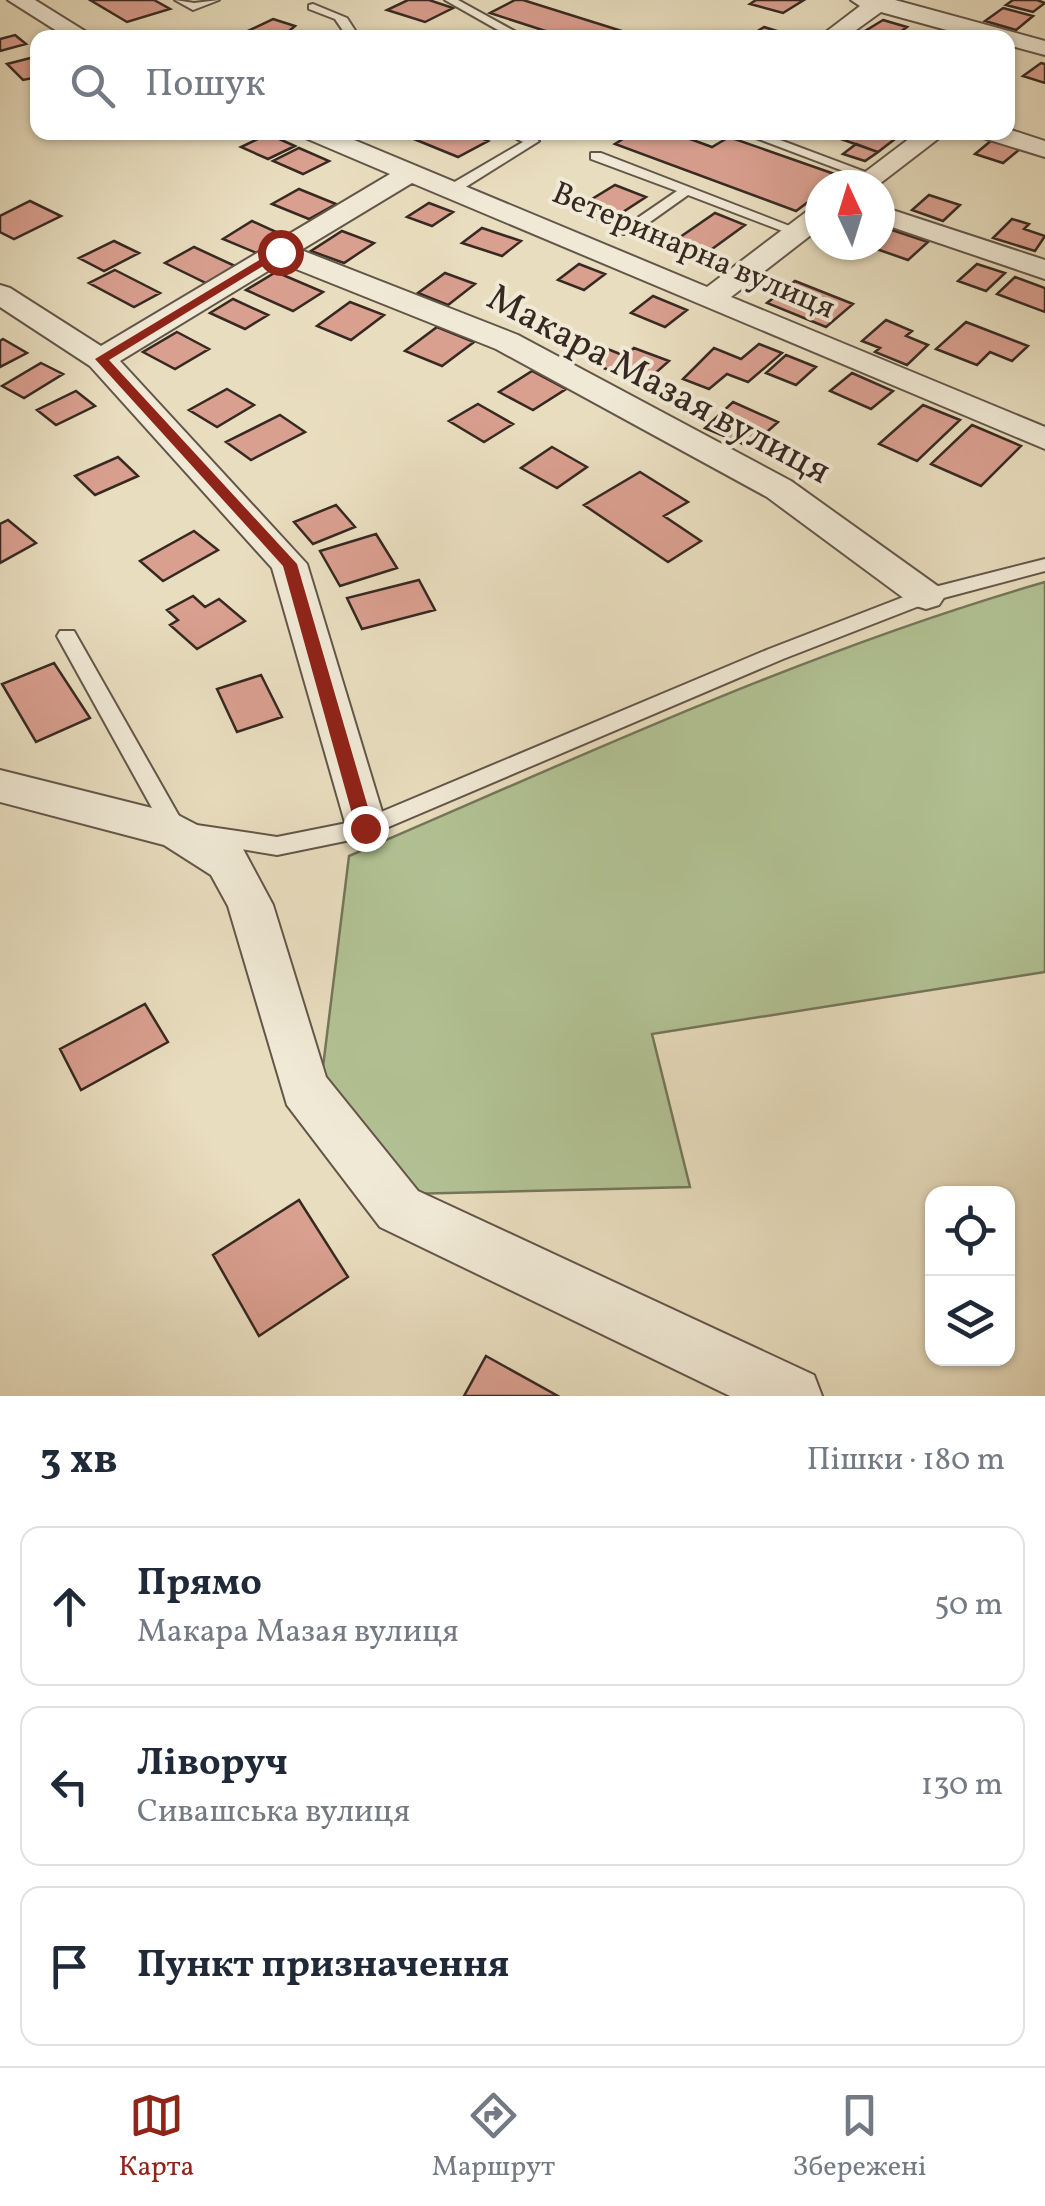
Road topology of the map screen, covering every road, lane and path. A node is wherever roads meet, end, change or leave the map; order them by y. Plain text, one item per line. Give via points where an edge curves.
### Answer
1 (19, 0) edge
2 (180, 0) edge
3 (214, 0) edge
4 (450, 0) edge
5 (874, 1) edge
6 (314, 7) dead end
7 (72, 30) edge
8 (352, 30) edge
9 (506, 30) edge
10 (838, 30) edge
11 (977, 30) edge
12 (1015, 40) edge
13 (1045, 48) edge
14 (331, 140) edge
15 (766, 140) edge
16 (924, 140) edge
17 (1015, 140) edge
18 (533, 141) edge
19 (1045, 149) edge
20 (596, 156) dead end
21 (839, 170) edge
22 (881, 170) edge
23 (410, 174) junction
24 (451, 190) junction
25 (687, 190) junction
26 (895, 219) edge
27 (805, 222) edge
28 (805, 226) edge
29 (628, 231) dead end
30 (280, 252) junction
31 (1045, 270) edge
32 (0, 294) edge
33 (712, 297) junction
34 (102, 359) junction
35 (1045, 438) edge
36 (1045, 564) edge
37 (926, 596) junction
38 (67, 636) dead end
39 (0, 786) edge
40 (365, 828) junction
41 (176, 831) junction
42 (792, 1396) edge

1 - 7 street
2 - 3 lane via 193,7
4 - 9 lane
5 - 10 street
5 - 11 street
6 - 8 lane via 350,22
12 - 13 street
14 - 23 street, Ветеринарна вулиця
15 - 21 lane
16 - 22 street
17 - 19 street
18 - 24 lane
20 - 25 lane
23 - 24 street, Ветеринарна вулиця
23 - 30 street
24 - 33 street, Ветеринарна вулиця
25 - 27 lane
25 - 29 lane
26 - 31 street
28 - 33 street
30 - 34 street
30 - 37 street, Макара Мазая вулиця via 507,342 779,489
32 - 34 street
33 - 35 street, Ветеринарна вулиця
34 - 40 street via 290,564
36 - 37 lane
37 - 40 lane
38 - 41 lane
39 - 41 street
40 - 41 lane via 277,846
41 - 42 street via 226,862 250,905 306,1089 399,1209

